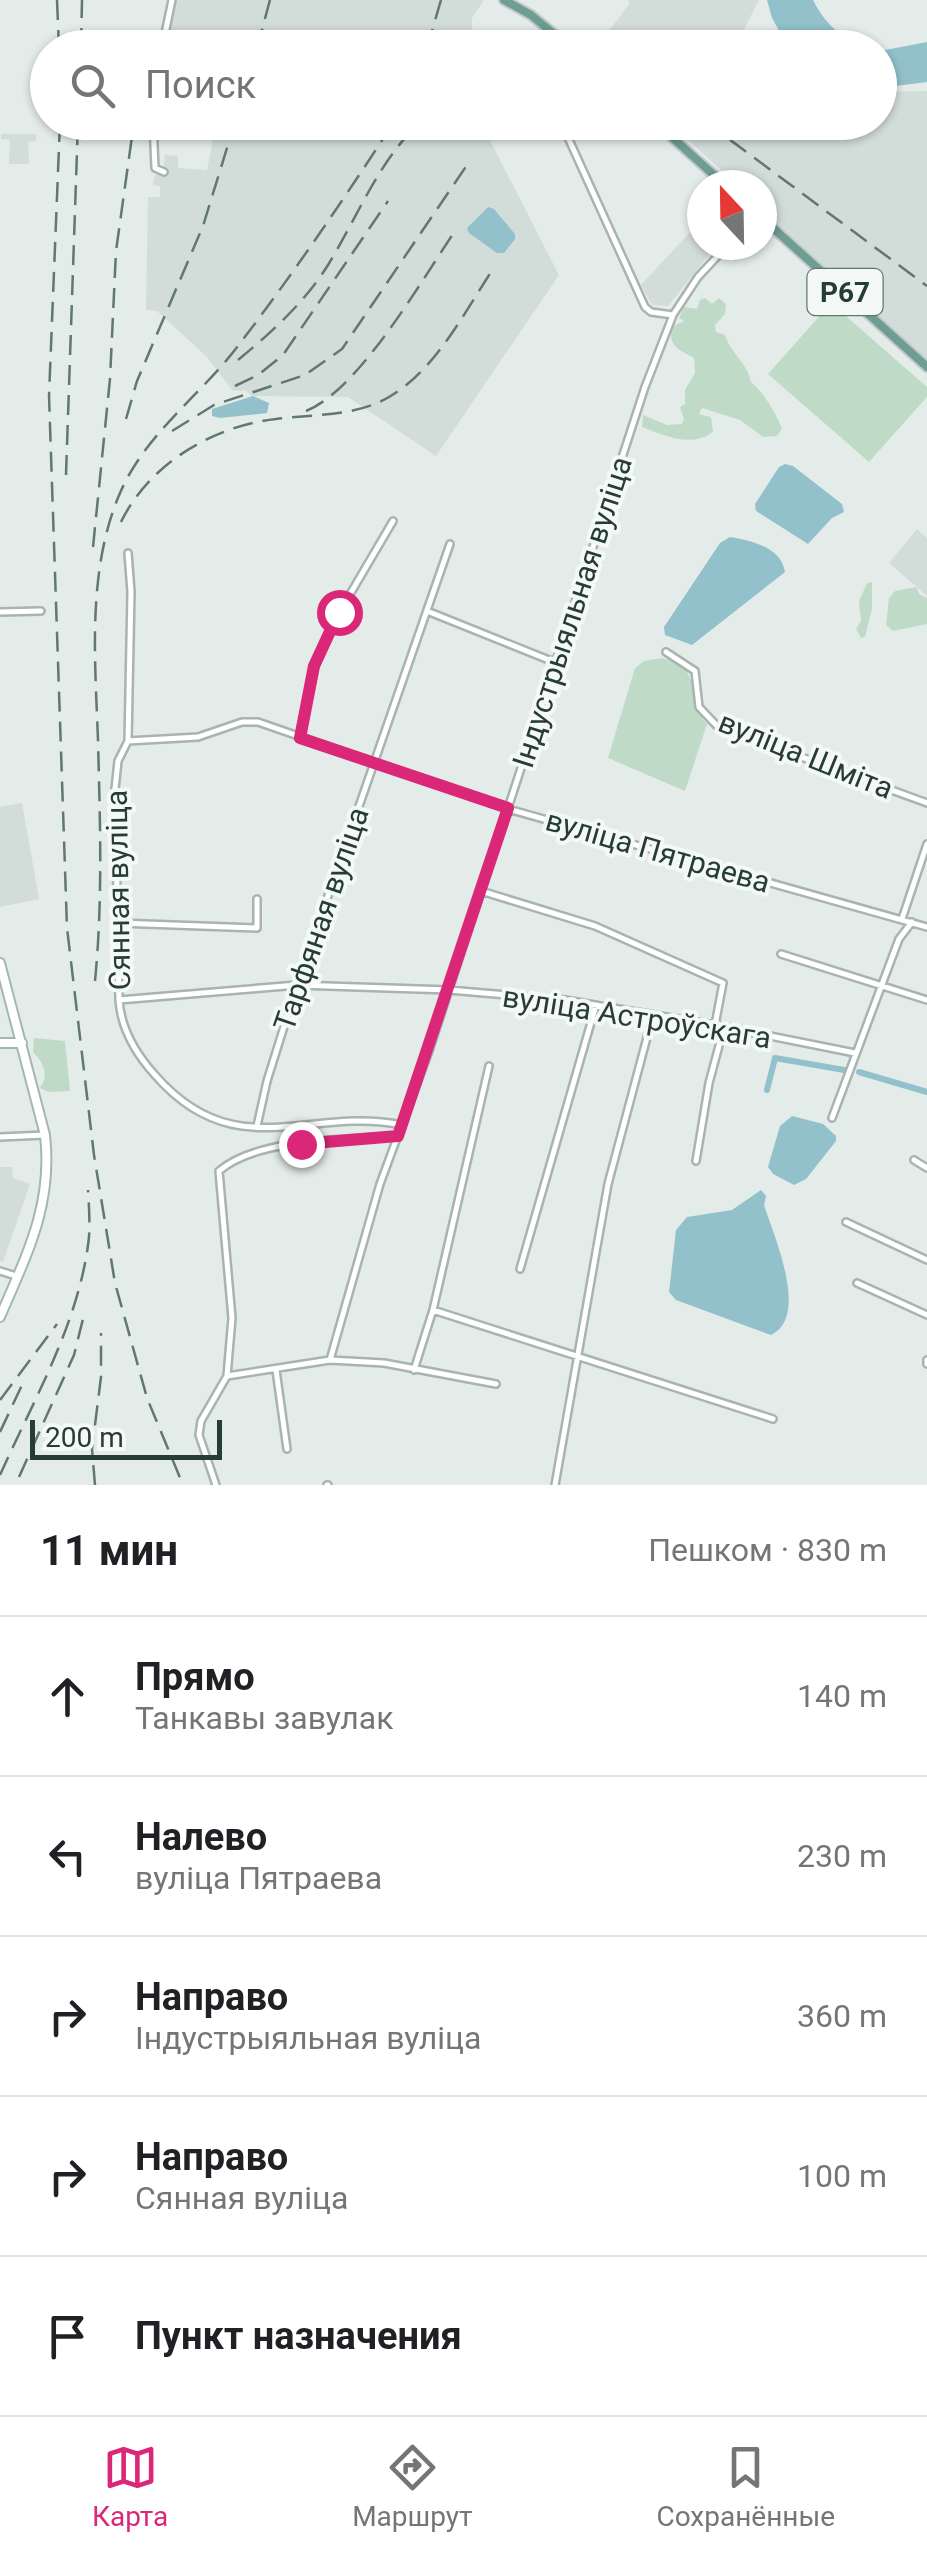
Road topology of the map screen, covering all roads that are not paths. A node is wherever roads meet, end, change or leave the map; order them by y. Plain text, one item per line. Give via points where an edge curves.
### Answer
1 (172, 0) edge
2 (504, 0) edge
3 (166, 30) edge
4 (549, 30) edge
5 (154, 140) edge
6 (569, 140) edge
7 (675, 140) edge
8 (708, 170) edge
9 (164, 172) dead end
10 (777, 232) edge
11 (714, 260) edge
12 (673, 315) junction
13 (927, 368) edge
14 (392, 521) dead end
15 (450, 544) dead end
16 (128, 553) dead end
17 (41, 611) dead end
18 (427, 611) junction
19 (0, 612) edge
20 (666, 652) dead end
21 (555, 663) junction
22 (300, 738) junction
23 (128, 742) junction
24 (374, 763) junction
25 (927, 802) edge
26 (508, 808) junction
27 (927, 844) edge
28 (481, 891) junction
29 (257, 900) dead end
30 (902, 919) junction
31 (912, 922) junction
32 (118, 923) junction
33 (927, 926) edge
34 (780, 954) dead end
35 (0, 963) edge
36 (297, 984) junction
37 (882, 986) junction
38 (449, 990) junction
39 (118, 1000) junction
40 (927, 1000) edge
41 (596, 1005) junction
42 (653, 1015) junction
43 (715, 1024) junction
44 (724, 1026) junction
45 (0, 1043) edge
46 (22, 1043) junction
47 (855, 1053) junction
48 (489, 1066) dead end
49 (832, 1118) dead end
50 (402, 1125) junction
51 (257, 1126) junction
52 (0, 1136) edge
53 (45, 1136) junction
54 (398, 1136) junction
55 (914, 1160) dead end
56 (696, 1161) dead end
57 (927, 1168) edge
58 (846, 1222) dead end
59 (927, 1260) edge
60 (520, 1269) dead end
61 (0, 1271) edge
62 (17, 1276) junction
63 (856, 1283) dead end
64 (433, 1310) junction
65 (927, 1316) edge
66 (0, 1317) edge
67 (579, 1358) junction
68 (330, 1360) junction
69 (276, 1370) junction
70 (414, 1370) junction
71 (227, 1376) junction
72 (496, 1384) dead end
73 (773, 1419) dead end
74 (287, 1449) dead end
75 (216, 1485) edge
76 (556, 1485) edge

1 - 3 street
2 - 4 main road
5 - 9 street via 155,168
6 - 12 street via 645,307
7 - 8 main road
10 - 13 main road, Р67
11 - 12 street, Індустрыяльная вуліца
12 - 21 street, Індустрыяльная вуліца
14 - 22 street via 314,666
15 - 18 street, Тарфяная вуліца
16 - 23 street, Сянная вуліца
17 - 19 street
18 - 21 street
18 - 24 street, Тарфяная вуліца
20 - 25 street, вуліца Шміта via 695,670 699,706 717,726
21 - 26 street, Індустрыяльная вуліца
22 - 23 street, вуліца Пятраева via 242,722 198,736
22 - 24 street, вуліца Пятраева
23 - 32 street, Сянная вуліца via 115,789
24 - 26 street, вуліца Пятраева
24 - 36 street, Тарфяная вуліца
26 - 28 street, Індустрыяльная вуліца
26 - 30 street, вуліца Пятраева
27 - 30 street
28 - 38 street, Індустрыяльная вуліца
28 - 43 street via 595,926 723,983
29 - 32 street via 257,928
30 - 31 street, вуліца Пятраева
31 - 33 street, вуліца Пятраева
31 - 37 street
32 - 39 street, Сянная вуліца
34 - 37 street
35 - 46 main road
36 - 38 street, вуліца Астроўскага
36 - 39 street, вуліца Астроўскага
36 - 51 street, Тарфяная вуліца
37 - 40 street
37 - 47 street
38 - 41 street, вуліца Астроўскага
38 - 50 street, Індустрыяльная вуліца
39 - 51 street, Сянная вуліца via 136,1050 172,1093 207,1117
41 - 42 street, вуліца Астроўскага
41 - 60 street
42 - 43 street, вуліца Астроўскага
42 - 67 street via 608,1184
43 - 44 street, вуліца Астроўскага
44 - 47 street, вуліца Астроўскага
44 - 56 street
45 - 46 main road
46 - 53 main road
47 - 49 street
48 - 64 street
50 - 51 street, Сянная вуліца
50 - 54 street, Індустрыяльная вуліца
52 - 53 street
53 - 62 main road via 48,1186
54 - 68 street, Індустрыяльная вуліца
54 - 71 street via 253,1152 218,1171 232,1318
55 - 57 street
58 - 59 street
61 - 62 street
62 - 66 main road
63 - 65 street
64 - 67 street
64 - 70 street
67 - 73 street
67 - 76 street
68 - 69 street
68 - 70 street
69 - 71 street
69 - 74 street
70 - 72 street
71 - 75 street via 199,1435

